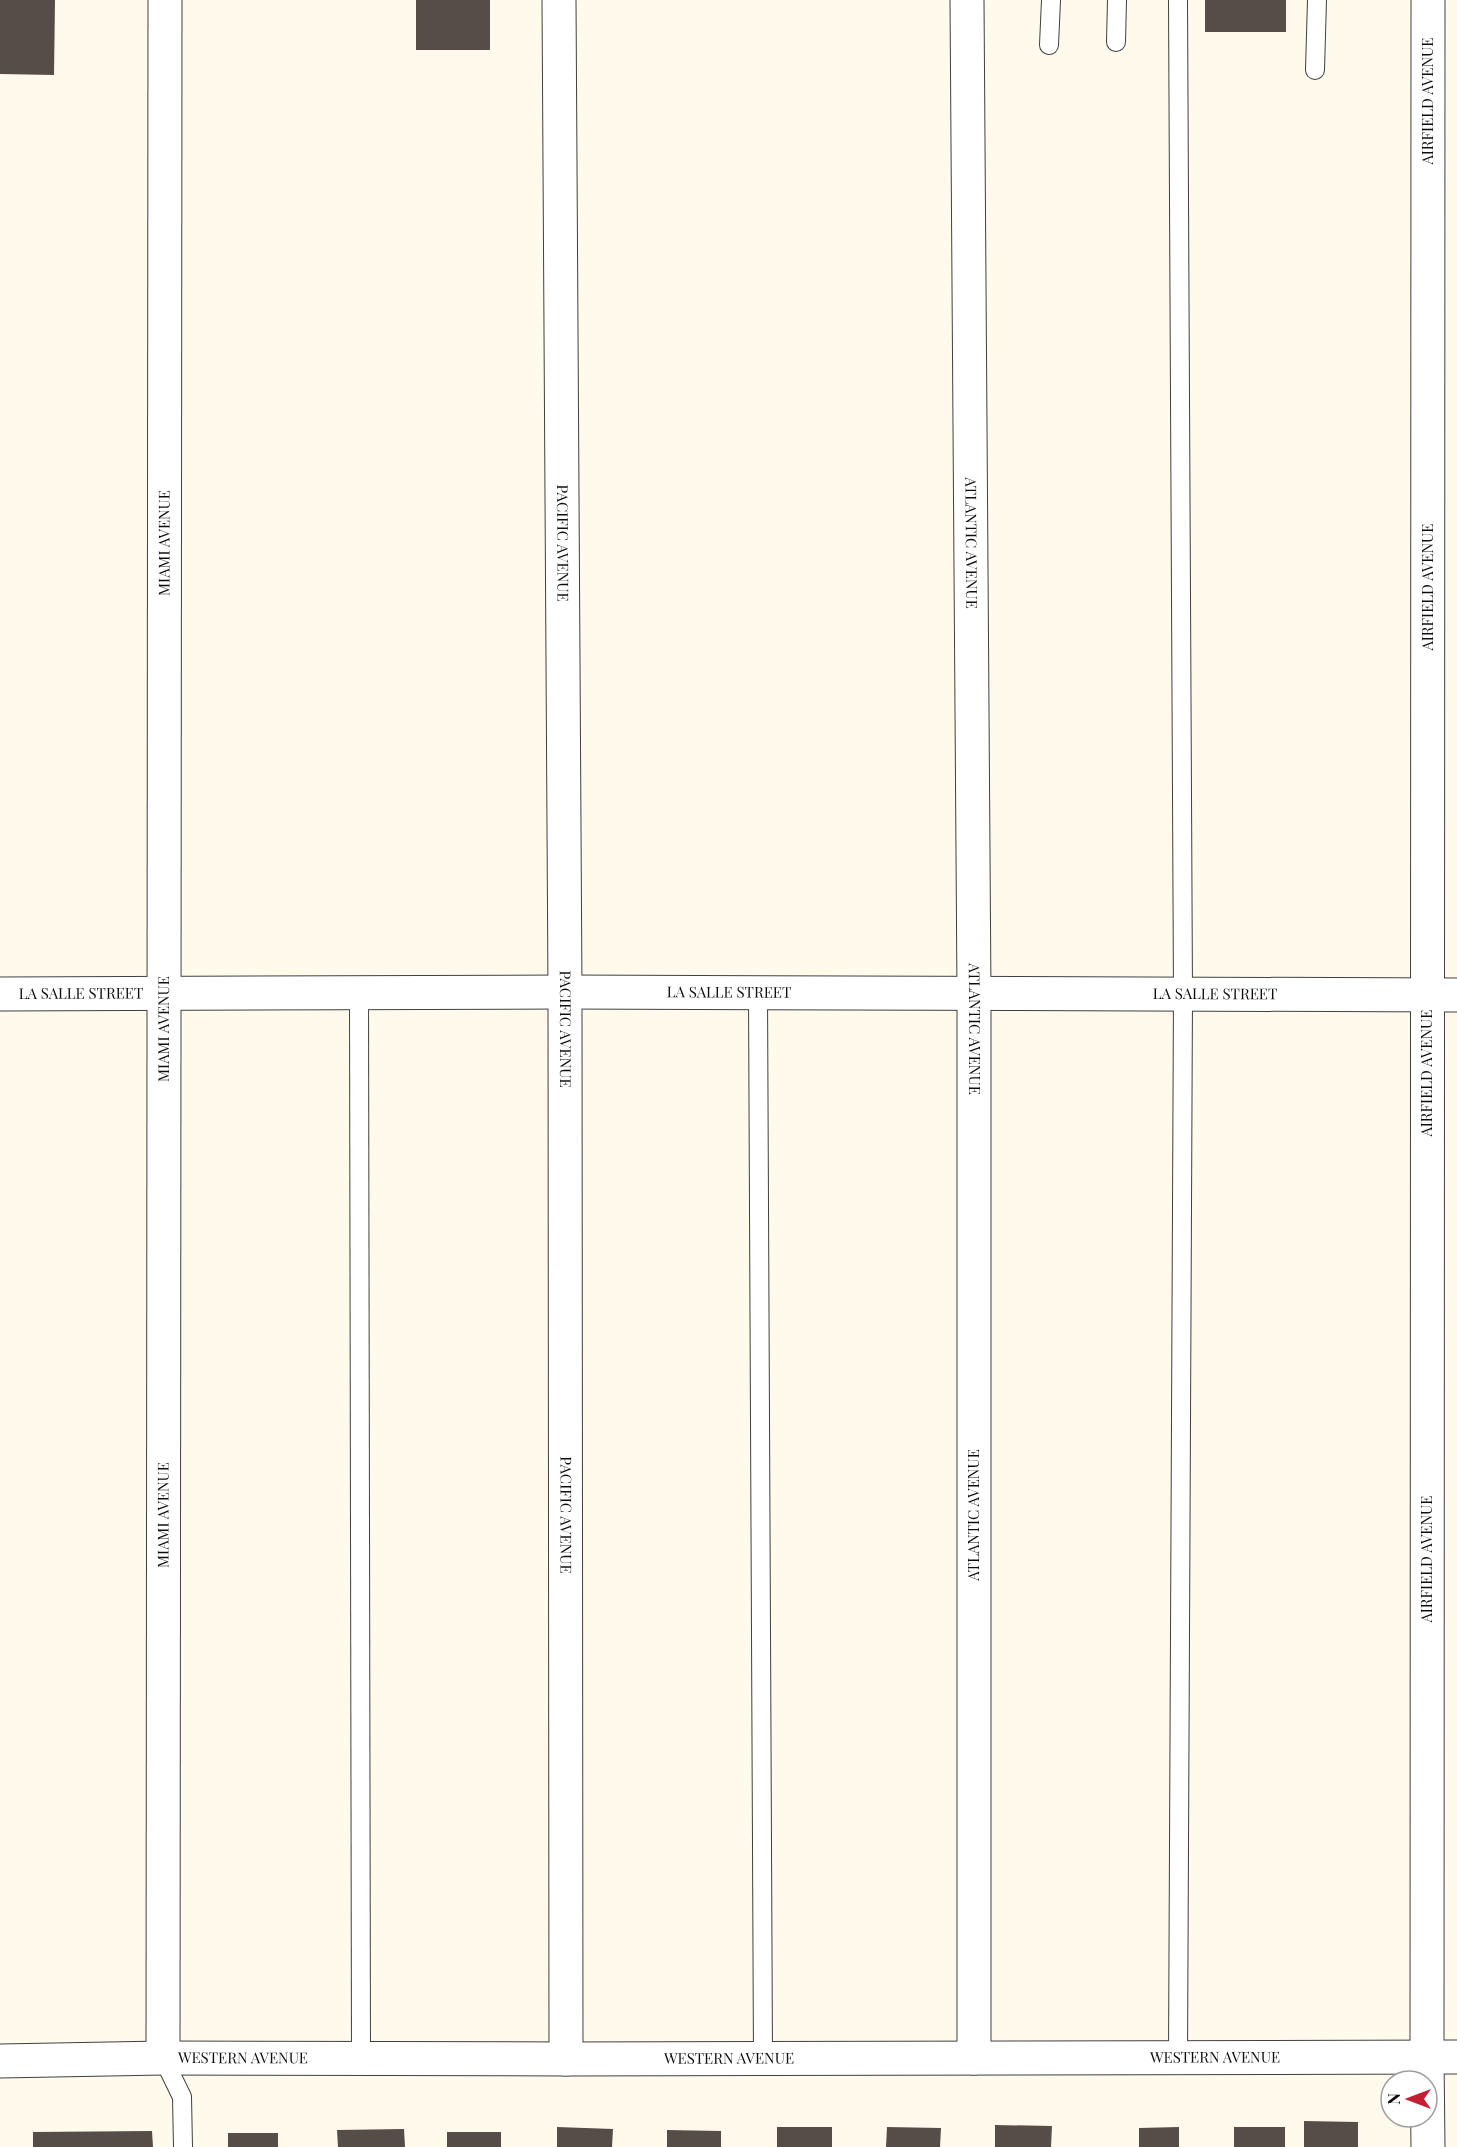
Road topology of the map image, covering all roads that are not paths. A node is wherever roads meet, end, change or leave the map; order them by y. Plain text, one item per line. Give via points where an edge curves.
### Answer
1 (165, 0) edge
2 (559, 0) edge
3 (966, 0) edge
4 (1051, 0) edge
5 (1117, 0) edge
6 (1178, 0) edge
7 (1317, 0) edge
8 (1428, 0) edge
9 (1116, 42) dead end
10 (1049, 45) dead end
11 (1315, 70) dead end
12 (358, 992) junction
13 (565, 992) junction
14 (165, 993) junction
15 (758, 993) junction
16 (0, 994) edge
17 (974, 994) junction
18 (1183, 994) junction
19 (1442, 995) edge
20 (1442, 2057) edge
21 (163, 2058) junction
22 (974, 2058) junction
23 (1178, 2058) junction
24 (362, 2059) junction
25 (763, 2059) junction
26 (566, 2060) junction
27 (0, 2061) edge
28 (183, 2147) edge
29 (1428, 2147) edge

1 - 14 street, MIAMI AVENUE
2 - 13 street, PACIFIC AVENUE
3 - 17 street, ATLANTIC AVENUE
4 - 10 lane
5 - 9 lane
6 - 18 lane
7 - 11 lane
8 - 19 street, AIRFIELD AVENUE
12 - 13 street, LA SALLE STREET
12 - 14 street, LA SALLE STREET
12 - 24 lane
13 - 15 street, LA SALLE STREET
13 - 26 street, PACIFIC AVENUE
14 - 16 street, LA SALLE STREET
14 - 21 street, MIAMI AVENUE
15 - 17 street, LA SALLE STREET
15 - 25 lane
17 - 18 street, LA SALLE STREET
17 - 22 street, ATLANTIC AVENUE
18 - 19 street, LA SALLE STREET
18 - 23 lane
19 - 20 street, AIRFIELD AVENUE
20 - 23 street, WESTERN AVENUE
20 - 29 street, AIRFIELD AVENUE
21 - 24 street, WESTERN AVENUE
21 - 27 street, WESTERN AVENUE
21 - 28 lane via 182,2097
22 - 23 street, WESTERN AVENUE
22 - 25 street, WESTERN AVENUE
24 - 26 street, WESTERN AVENUE
25 - 26 street, WESTERN AVENUE

